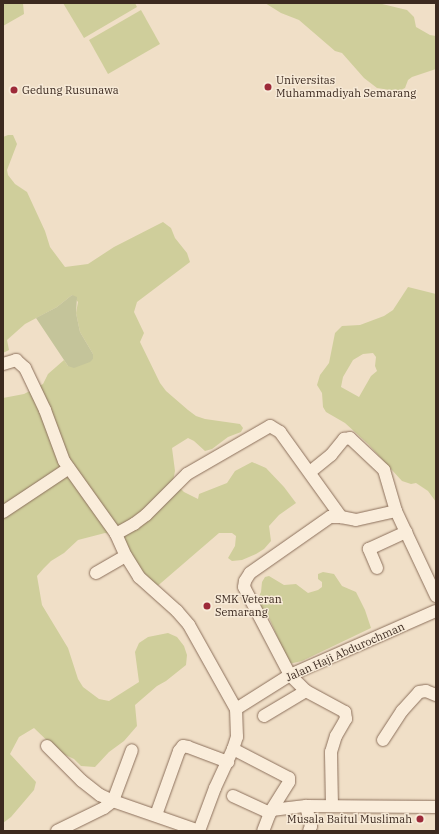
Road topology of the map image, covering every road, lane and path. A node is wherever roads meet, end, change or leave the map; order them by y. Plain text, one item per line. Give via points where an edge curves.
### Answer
1 (3, 364) edge
2 (69, 468) junction
3 (310, 472) junction
4 (396, 511) junction
5 (3, 512) edge
6 (341, 517) junction
7 (406, 532) junction
8 (116, 534) junction
9 (126, 556) junction
10 (377, 568) dead end
11 (96, 573) dead end
12 (436, 596) edge
13 (436, 611) edge
14 (290, 675) junction
15 (306, 691) junction
16 (436, 695) edge
17 (236, 709) junction
18 (264, 716) dead end
19 (383, 740) dead end
20 (47, 746) dead end
21 (234, 749) junction
22 (132, 750) dead end
23 (228, 762) junction
24 (233, 796) dead end
25 (113, 801) junction
26 (306, 806) junction
27 (332, 806) junction
28 (436, 807) edge
29 (271, 812) junction
30 (156, 815) junction
31 (57, 831) edge
32 (199, 831) edge
33 (263, 831) edge
34 (309, 831) edge

1 - 2 street via 16,360 25,368 45,410 59,452
2 - 5 street
2 - 8 street
3 - 4 street via 331,455 344,439 350,438 384,470
3 - 6 street
3 - 8 street via 280,432 270,426 187,474 146,515
4 - 6 street via 356,520
4 - 7 street
6 - 14 street via 330,517 322,522 250,573 245,581 244,587
7 - 10 street via 369,549
7 - 12 street
8 - 9 street
9 - 11 street
9 - 17 street via 144,583 177,611 189,625
13 - 14 street, Jalan Haji Abdurochman
14 - 15 street
14 - 17 street, Jalan Haji Abdurochman
15 - 18 street
15 - 27 street via 340,708 346,715 331,752
16 - 19 street via 426,691 419,692 402,711
17 - 21 street via 237,737
20 - 25 street via 82,781 100,795
21 - 23 street
21 - 29 street via 289,778
22 - 25 street
23 - 30 street via 183,746
23 - 32 street
24 - 29 street
25 - 30 street
25 - 31 street
26 - 27 street
26 - 29 street
26 - 34 street via 311,826
27 - 28 street
29 - 33 street
30 - 32 street

